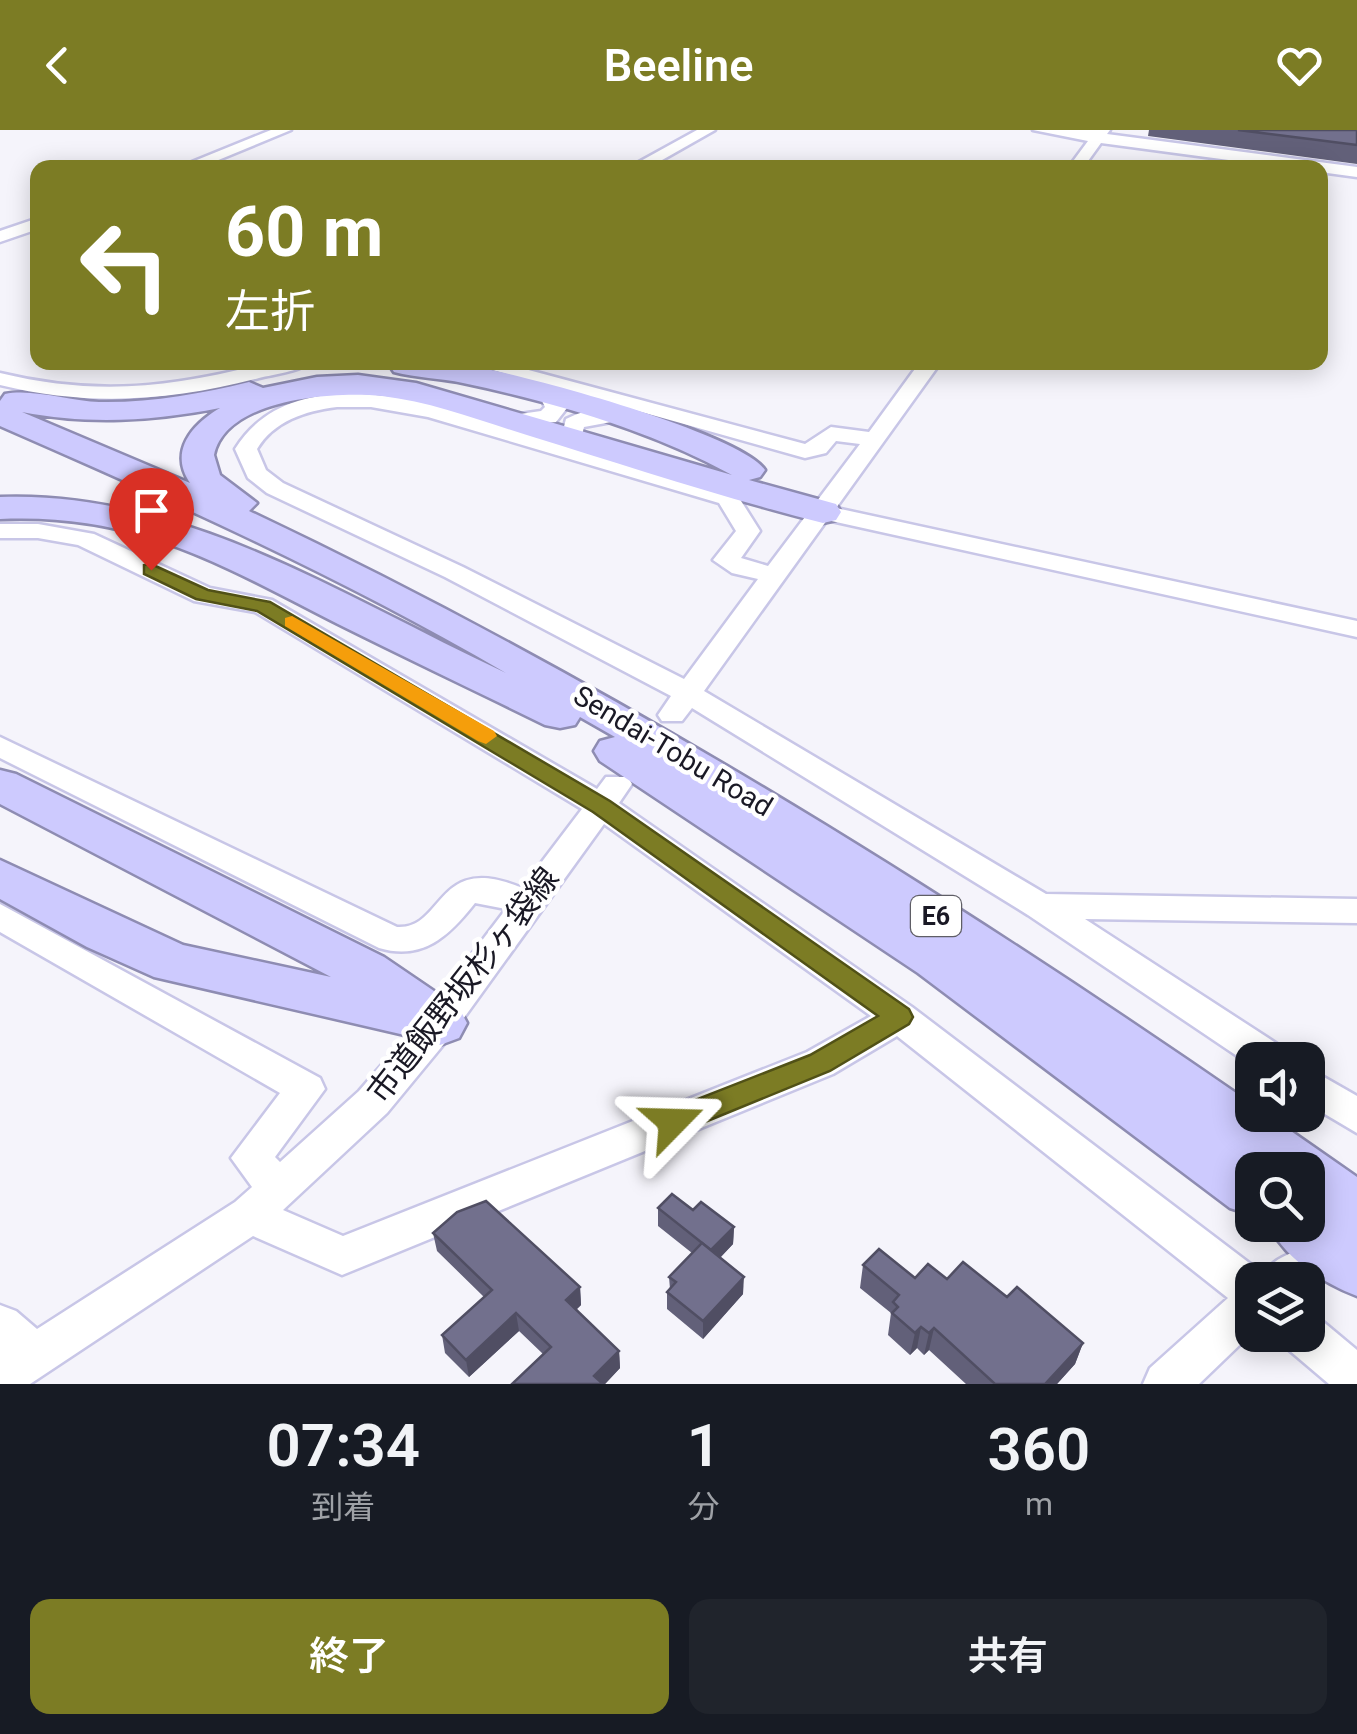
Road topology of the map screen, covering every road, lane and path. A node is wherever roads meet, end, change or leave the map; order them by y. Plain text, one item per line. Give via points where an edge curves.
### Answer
1 (284, 130) edge
2 (708, 130) edge
3 (1040, 130) edge
4 (1100, 134) edge
5 (205, 160) edge
6 (650, 160) edge
7 (1081, 160) edge
8 (1276, 160) edge
9 (1328, 168) edge
10 (1357, 172) edge
11 (30, 226) edge
12 (0, 237) edge
13 (266, 370) edge
14 (344, 370) edge
15 (448, 370) edge
16 (504, 370) edge
17 (926, 370) edge
18 (0, 379) edge
19 (0, 397) edge
20 (551, 397) junction
21 (0, 414) edge
22 (614, 415) junction
23 (515, 421) junction
24 (0, 435) edge
25 (572, 438) junction
26 (875, 438) junction
27 (0, 508) edge
28 (823, 512) junction
29 (0, 531) edge
30 (776, 575) junction
31 (1357, 629) edge
32 (560, 699) junction
33 (680, 704) junction
34 (0, 746) edge
35 (609, 795) junction
36 (12, 797) edge
37 (0, 877) edge
38 (528, 904) junction
39 (1040, 906) junction
40 (1357, 911) edge
41 (0, 916) edge
42 (899, 1017) junction
43 (440, 1023) junction
44 (1245, 1042) edge
45 (1325, 1095) edge
46 (1357, 1117) edge
47 (1275, 1152) edge
48 (1235, 1177) edge
49 (1325, 1188) edge
50 (265, 1202) junction
51 (1357, 1212) edge
52 (1294, 1259) edge
53 (1357, 1268) edge
54 (1235, 1277) edge
55 (1235, 1321) edge
56 (0, 1326) edge
57 (1325, 1351) edge
58 (17, 1366) edge
59 (1357, 1379) edge
60 (1166, 1384) edge

1 - 5 street
2 - 6 street
3 - 4 street
4 - 7 street
4 - 8 street
9 - 10 street
11 - 12 street
13 - 18 street via 138,395
14 - 19 highway via 152,412 84,412
15 - 20 highway
16 - 26 street via 806,451 830,434
17 - 26 street
20 - 22 highway
20 - 23 street via 556,408 548,417
21 - 32 highway, Sendai-Tobu Road / E6 via 264,528 437,616
22 - 25 street via 580,420
22 - 28 highway via 684,437
23 - 25 highway
23 - 32 highway via 394,388 324,386 229,415 203,440 197,464 229,498 449,608
24 - 32 highway, Sendai-Tobu Road / E6
25 - 28 highway
26 - 28 street
27 - 32 highway via 75,506 146,522
28 - 30 street
28 - 31 street
29 - 35 street via 85,539 203,595 263,606
30 - 33 street
30 - 33 street via 726,560 748,531 728,498 418,408 328,402 289,412 250,440 246,449 256,473 288,495 454,572
32 - 47 highway, Sendai-Tobu Road / E6 via 794,823
32 - 48 highway, Sendai-Tobu Road / E6 via 937,959
33 - 39 street
34 - 38 street via 390,939 404,942 430,931 466,891 500,893
35 - 38 street, 市道飯野坂杉ヶ袋線
35 - 42 street
36 - 43 highway via 365,971
37 - 43 highway via 173,963
38 - 43 street, 市道飯野坂杉ヶ袋線
39 - 40 street
39 - 44 street
41 - 50 street via 306,1089 251,1158
42 - 50 street via 820,1063 342,1256
42 - 54 street
43 - 50 street, 市道飯野坂杉ヶ袋線 via 373,1102
45 - 46 street
49 - 51 highway
50 - 58 street, 市道飯野坂杉ヶ袋線
52 - 53 highway
55 - 60 street
56 - 58 street
57 - 59 street

